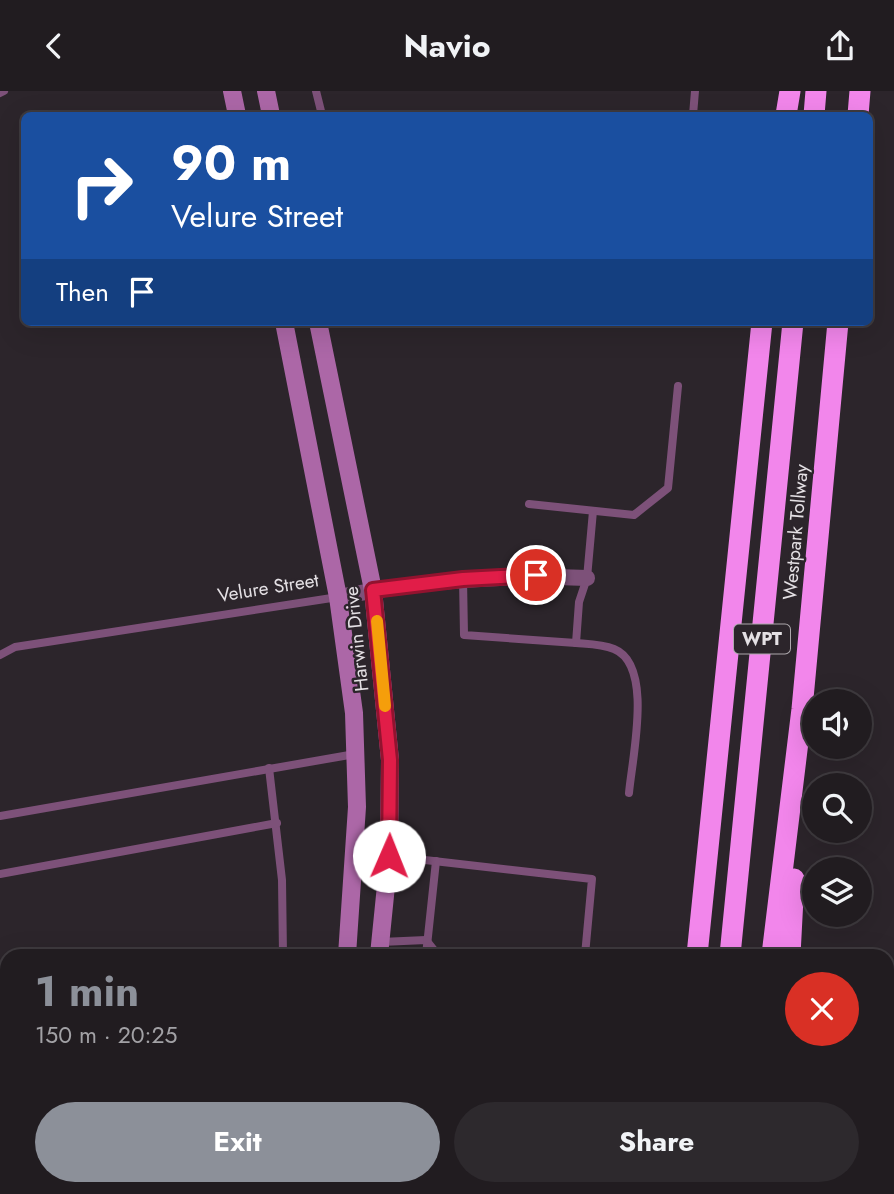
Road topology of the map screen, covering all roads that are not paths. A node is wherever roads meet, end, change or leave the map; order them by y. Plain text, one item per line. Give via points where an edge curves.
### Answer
1 (232, 91) edge
2 (316, 91) edge
3 (695, 91) edge
4 (790, 91) edge
5 (816, 91) edge
6 (860, 91) edge
7 (265, 93) edge
8 (236, 112) edge
9 (270, 112) edge
10 (321, 112) edge
11 (693, 112) edge
12 (786, 112) edge
13 (814, 112) edge
14 (858, 112) edge
15 (285, 326) edge
16 (319, 326) edge
17 (762, 326) edge
18 (793, 326) edge
19 (838, 326) edge
20 (678, 386) dead end
21 (529, 504) dead end
22 (593, 511) junction
23 (587, 578) junction
24 (463, 579) junction
25 (373, 590) junction
26 (338, 597) junction
27 (576, 643) junction
28 (0, 655) edge
29 (804, 689) edge
30 (802, 709) joint
31 (355, 754) junction
32 (269, 768) junction
33 (629, 793) dead end
34 (0, 816) edge
35 (277, 823) junction
36 (389, 856) junction
37 (436, 861) junction
38 (0, 874) edge
39 (426, 940) junction
40 (349, 948) edge
41 (283, 949) edge
42 (380, 949) edge
43 (426, 949) edge
44 (433, 949) edge
45 (586, 949) edge
46 (698, 949) edge
47 (731, 949) edge
48 (773, 949) edge
49 (790, 949) edge

1 - 8 main road
2 - 10 lane
3 - 11 lane
4 - 12 highway
5 - 13 highway
6 - 14 highway
7 - 9 main road
15 - 26 main road, Harwin Drive
16 - 25 main road, Harwin Drive
17 - 46 highway
18 - 47 highway, Westpark Tollway / WPT
19 - 29 highway, Westpark Tollway / WPT
20 - 22 lane via 668,488 634,516
21 - 22 lane
22 - 23 lane
23 - 24 street, Velure Street
23 - 27 lane via 579,602
24 - 25 street, Velure Street
24 - 27 lane via 464,635
25 - 26 street, Velure Street
25 - 36 main road, Harwin Drive via 390,760
26 - 28 lane, Velure Street via 15,647
26 - 31 main road, Harwin Drive
27 - 33 lane via 616,649 636,674 639,697
30 - 48 highway, Westpark Tollway / WPT
30 - 49 highway
31 - 32 lane
31 - 40 main road, Harwin Drive via 357,807
32 - 34 lane
32 - 35 lane
35 - 38 lane
35 - 41 lane
36 - 37 lane
36 - 42 main road, Harwin Drive
37 - 39 lane
37 - 45 lane via 592,879
39 - 42 lane
39 - 43 lane
39 - 44 lane
40 - 42 main road

